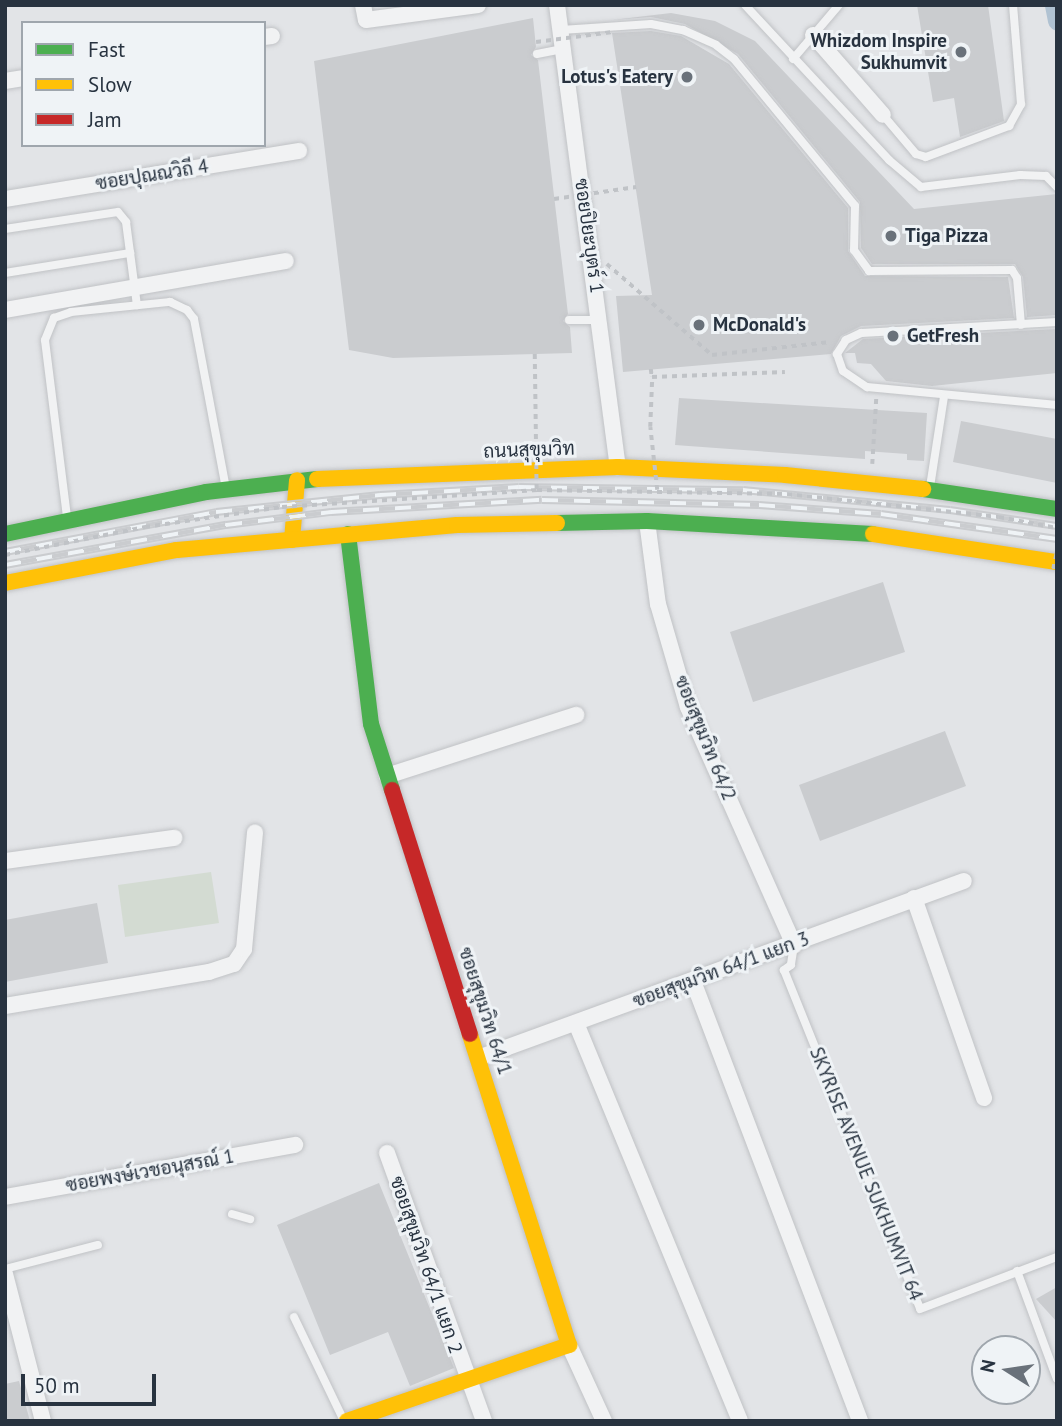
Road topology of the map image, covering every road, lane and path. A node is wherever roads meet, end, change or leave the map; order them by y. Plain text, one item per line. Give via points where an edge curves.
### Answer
1 (363, 5) edge
2 (478, 5) edge
3 (558, 5) edge
4 (745, 5) edge
5 (839, 5) edge
6 (1013, 5) edge
7 (561, 30) junction
8 (612, 32) dead end
9 (813, 35) junction
10 (536, 42) dead end
11 (563, 49) junction
12 (537, 54) dead end
13 (793, 59) junction
14 (883, 115) joint
15 (299, 151) dead end
16 (636, 187) dead end
17 (1057, 187) edge
18 (554, 199) dead end
19 (5, 200) edge
20 (5, 229) edge
21 (591, 249) junction
22 (130, 253) junction
23 (286, 261) dead end
24 (5, 273) edge
25 (135, 288) junction
26 (137, 305) junction
27 (5, 310) edge
28 (569, 320) dead end
29 (600, 320) junction
30 (1057, 322) edge
31 (1021, 325) junction
32 (846, 340) junction
33 (535, 354) dead end
34 (651, 369) dead end
35 (785, 372) dead end
36 (652, 377) junction
37 (877, 388) junction
38 (944, 397) junction
39 (1057, 405) edge
40 (618, 467) junction
41 (297, 480) junction
42 (871, 484) junction
43 (226, 490) junction
44 (537, 490) junction
45 (657, 490) junction
46 (930, 490) junction
47 (1057, 509) edge
48 (68, 520) junction
49 (647, 521) junction
50 (1057, 528) edge
51 (5, 534) edge
52 (348, 534) junction
53 (292, 540) junction
54 (1057, 550) edge
55 (5, 555) edge
56 (1055, 565) edge
57 (5, 583) edge
58 (576, 715) dead end
59 (387, 776) junction
60 (255, 833) dead end
61 (174, 838) dead end
62 (5, 861) edge
63 (964, 881) dead end
64 (914, 898) junction
65 (794, 945) junction
66 (693, 981) junction
67 (5, 1006) edge
68 (576, 1023) junction
69 (478, 1058) junction
70 (984, 1098) dead end
71 (295, 1145) dead end
72 (387, 1153) dead end
73 (5, 1197) edge
74 (232, 1214) dead end
75 (250, 1219) dead end
76 (98, 1245) dead end
77 (1057, 1257) edge
78 (5, 1271) edge
79 (1017, 1271) junction
80 (294, 1317) dead end
81 (13, 1335) edge
82 (569, 1345) junction
83 (465, 1378) junction
84 (1057, 1379) edge
85 (43, 1421) edge
86 (346, 1421) edge
87 (484, 1421) edge
88 (604, 1421) edge
89 (740, 1421) edge
90 (860, 1421) edge

1 - 2 street via 366,20
3 - 7 street, ซอยปิยะบุตร์ 1
4 - 13 lane
5 - 9 lane
6 - 14 lane via 1021,104 1009,127 926,157 916,154
7 - 11 street, ซอยปิยะบุตร์ 1
7 - 31 lane via 651,24 683,30 716,45 734,60 855,206 854,250 869,271 1012,270 1017,278
8 - 10 path, bridge
9 - 13 lane
9 - 14 street
11 - 12 lane
11 - 21 street, ซอยปิยะบุตร์ 1
13 - 17 lane via 921,187 1020,175 1046,176
15 - 19 street, ซอยปุณณวิถี 4
16 - 18 path, bridge
20 - 22 lane via 118,212 126,222
21 - 29 street, ซอยปิยะบุตร์ 1
21 - 32 path via 712,355
22 - 24 lane
22 - 25 lane
23 - 25 street
25 - 26 lane
25 - 27 street
26 - 43 lane via 170,302 194,319
26 - 48 lane via 71,312 54,318 47,329
28 - 29 lane
29 - 40 street, ซอยปิยะบุตร์ 1
30 - 31 lane
31 - 32 lane via 860,333
32 - 37 lane via 837,354 843,371 851,379
33 - 44 path, bridge
34 - 36 path, bridge
35 - 36 path, bridge
36 - 45 path, bridge via 650,427
37 - 38 lane
37 - 42 path
38 - 39 lane
38 - 46 lane
40 - 41 main road, ถนนสุขุมวิท
40 - 42 main road, ถนนสุขุมวิท
41 - 43 main road, ถนนสุขุมวิท
41 - 53 main road
42 - 46 main road, ถนนสุขุมวิท
43 - 48 main road, ถนนสุขุมวิท
44 - 45 path, bridge
44 - 55 path, bridge via 282,507 145,527
45 - 50 path, bridge via 787,494 999,517
46 - 47 main road, ถนนสุขุมวิท
48 - 51 main road, ถนนสุขุมวิท
49 - 52 main road via 457,525
49 - 56 main road via 863,532
49 - 65 street, ซอยสุขุมวิท 64/2 via 658,604 688,707
52 - 53 main road
52 - 59 main road, ซอยสุขุมวิท 64/1 via 364,694
53 - 57 main road via 177,550
54 - 56 path, bridge
58 - 59 street
59 - 69 main road, ซอยสุขุมวิท 64/1
60 - 67 street via 244,949 234,964
61 - 62 street
63 - 64 street, ซอยสุขุมวิท 64/1 แยก 3
64 - 65 street, ซอยสุขุมวิท 64/1 แยก 3
64 - 70 street
65 - 66 street, ซอยสุขุมวิท 64/1 แยก 3
65 - 79 lane, SKYRISE AVENUE SUKHUMVIT 64 via 791,965 783,970 920,1309
66 - 68 street, ซอยสุขุมวิท 64/1 แยก 3
66 - 90 street
68 - 69 street, ซอยสุขุมวิท 64/1 แยก 3
68 - 89 street
69 - 82 main road, ซอยสุขุมวิท 64/1
71 - 73 street, ซอยพงษ์เวชอนุสรณ์ 1
72 - 83 street, ซอยสุขุมวิท 64/1 แยก 2
74 - 75 lane
76 - 78 lane
77 - 79 lane
78 - 81 street
79 - 84 lane
80 - 86 lane
81 - 85 street
82 - 83 main road
82 - 88 street
83 - 86 main road
83 - 87 street

